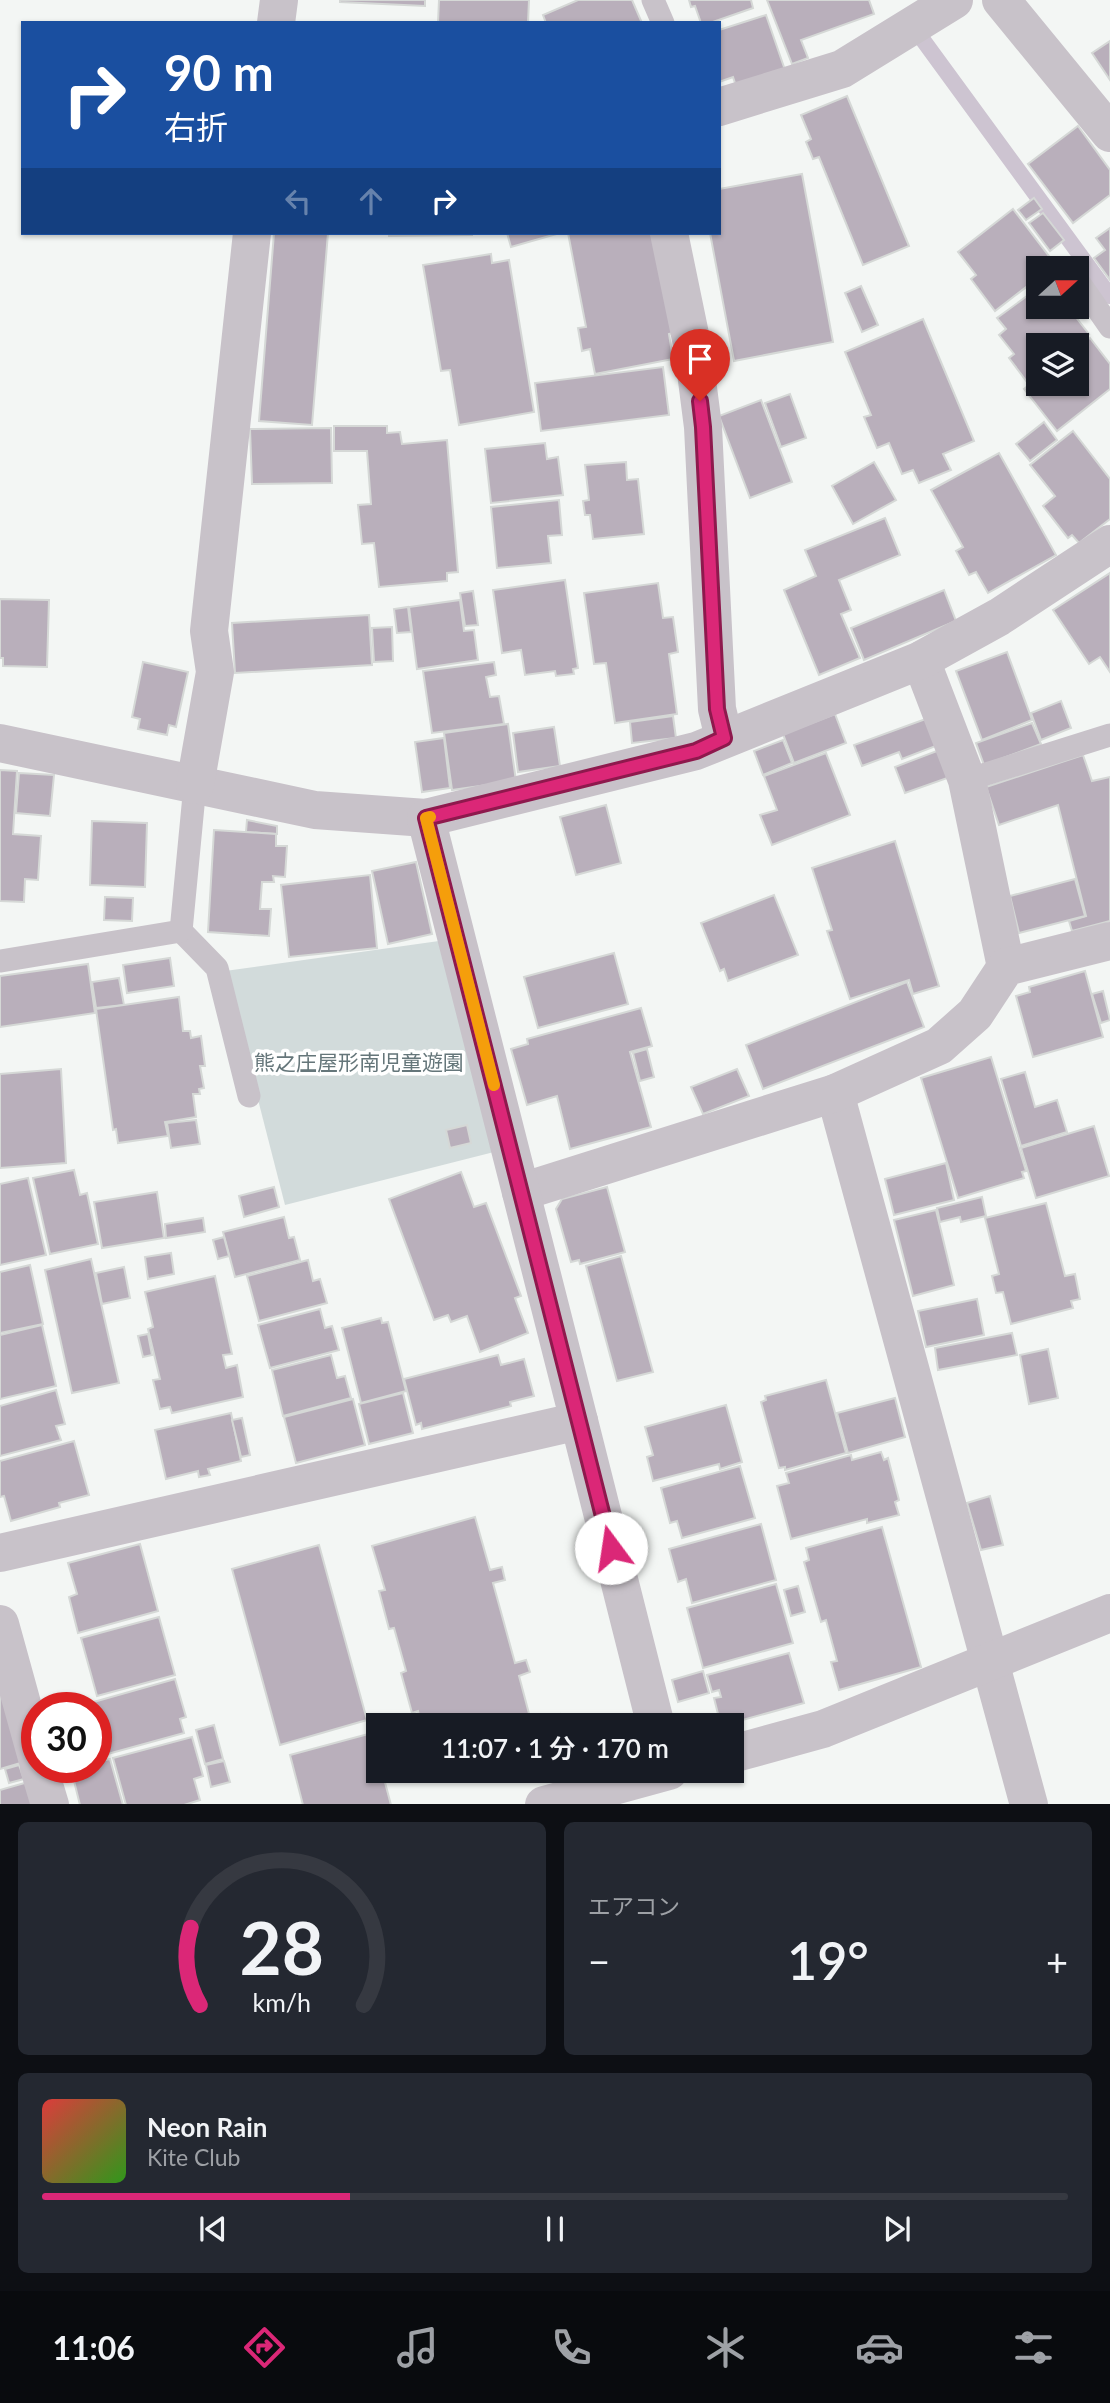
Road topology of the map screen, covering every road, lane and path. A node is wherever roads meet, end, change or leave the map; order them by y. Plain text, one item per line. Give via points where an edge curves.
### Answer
1 (279, 0) edge
2 (653, 0) edge
3 (954, 0) edge
4 (1001, 0) edge
5 (276, 21) edge
6 (662, 21) edge
7 (721, 106) edge
8 (1110, 133) edge
9 (251, 235) edge
10 (669, 235) edge
11 (1089, 297) edge
12 (1110, 327) edge
13 (1110, 544) edge
14 (921, 660) junction
15 (1110, 735) edge
16 (724, 738) junction
17 (0, 743) edge
18 (967, 780) junction
19 (195, 785) junction
20 (426, 818) junction
21 (181, 931) junction
22 (1110, 941) edge
23 (1, 961) edge
24 (1006, 967) junction
25 (835, 1093) junction
26 (249, 1096) dead end
27 (522, 1192) junction
28 (579, 1421) junction
29 (0, 1553) edge
30 (1110, 1614) edge
31 (0, 1623) edge
32 (989, 1661) junction
33 (21, 1700) edge
34 (653, 1713) edge
35 (744, 1751) edge
36 (44, 1783) edge
37 (623, 1783) edge
38 (50, 1804) edge
39 (544, 1804) edge
40 (1028, 1804) edge

1 - 5 street
2 - 6 lane
3 - 7 street via 842,69
4 - 8 street
9 - 19 street via 209,631 215,672
10 - 16 street via 693,349 703,427 717,709
11 - 12 lane
13 - 14 street via 999,617
14 - 16 street
14 - 18 street
15 - 18 lane
16 - 20 street via 696,751
17 - 19 street
18 - 24 street
19 - 20 street via 315,810
19 - 21 lane
20 - 27 street
21 - 23 lane
21 - 26 lane via 217,968
22 - 24 street
24 - 25 street via 975,1014 939,1046
25 - 27 street
25 - 32 street
27 - 28 street
28 - 29 street
28 - 34 street
30 - 32 street
31 - 33 street
32 - 35 street via 823,1729
32 - 40 street
36 - 38 street
37 - 39 street

